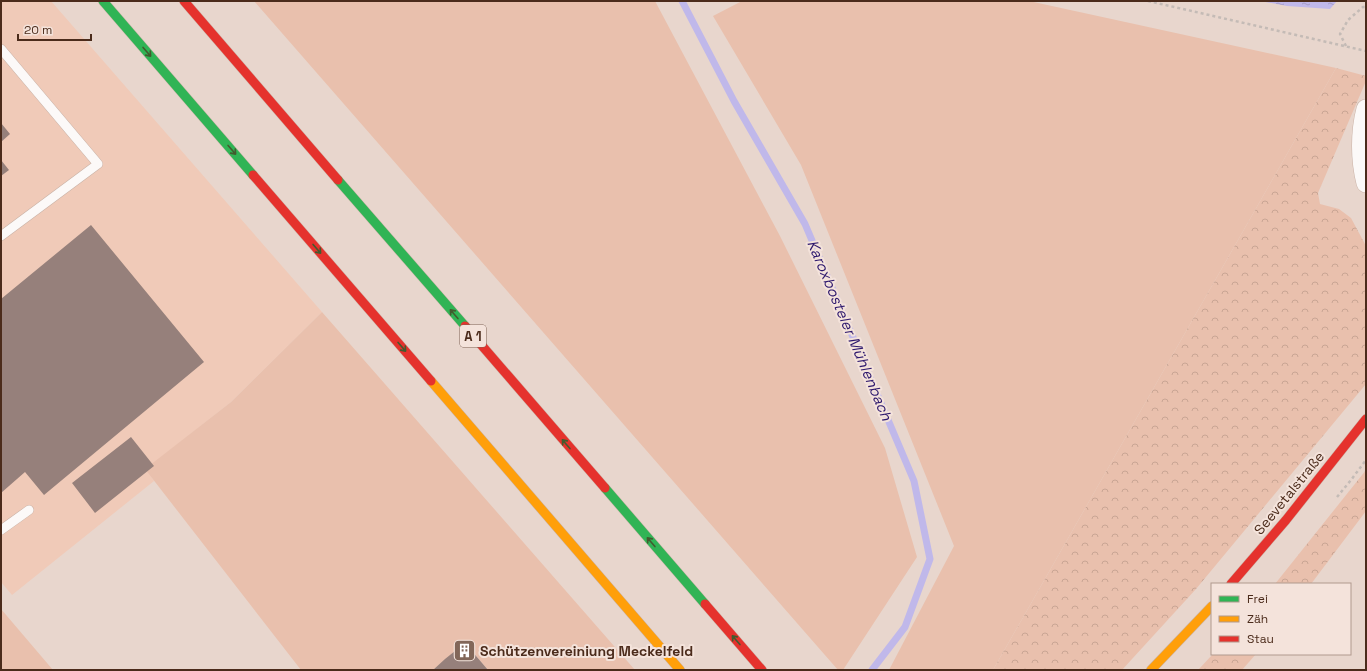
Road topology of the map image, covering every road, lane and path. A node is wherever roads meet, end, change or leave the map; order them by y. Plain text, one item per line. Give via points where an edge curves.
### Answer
1 (103, 1) edge
2 (184, 1) edge
3 (1148, 1) edge
4 (1366, 7) edge
5 (1346, 46) junction
6 (1, 50) edge
7 (1366, 51) edge
8 (1366, 109) edge
9 (1366, 183) edge
10 (1, 236) edge
11 (1366, 419) edge
12 (28, 510) dead end
13 (1, 530) edge
14 (1232, 583) edge
15 (1211, 607) edge
16 (680, 670) edge
17 (762, 670) edge
18 (1151, 670) edge

1 -> 16 main road
17 -> 2 main road, A 1
3 - 5 path
4 - 5 path via 1348,20 1340,34
5 - 7 path
6 - 10 lane via 98,164
8 - 9 street via 1362,165
11 - 14 main road, Seevetalstraße via 1286,520
12 - 13 lane
15 - 18 main road

